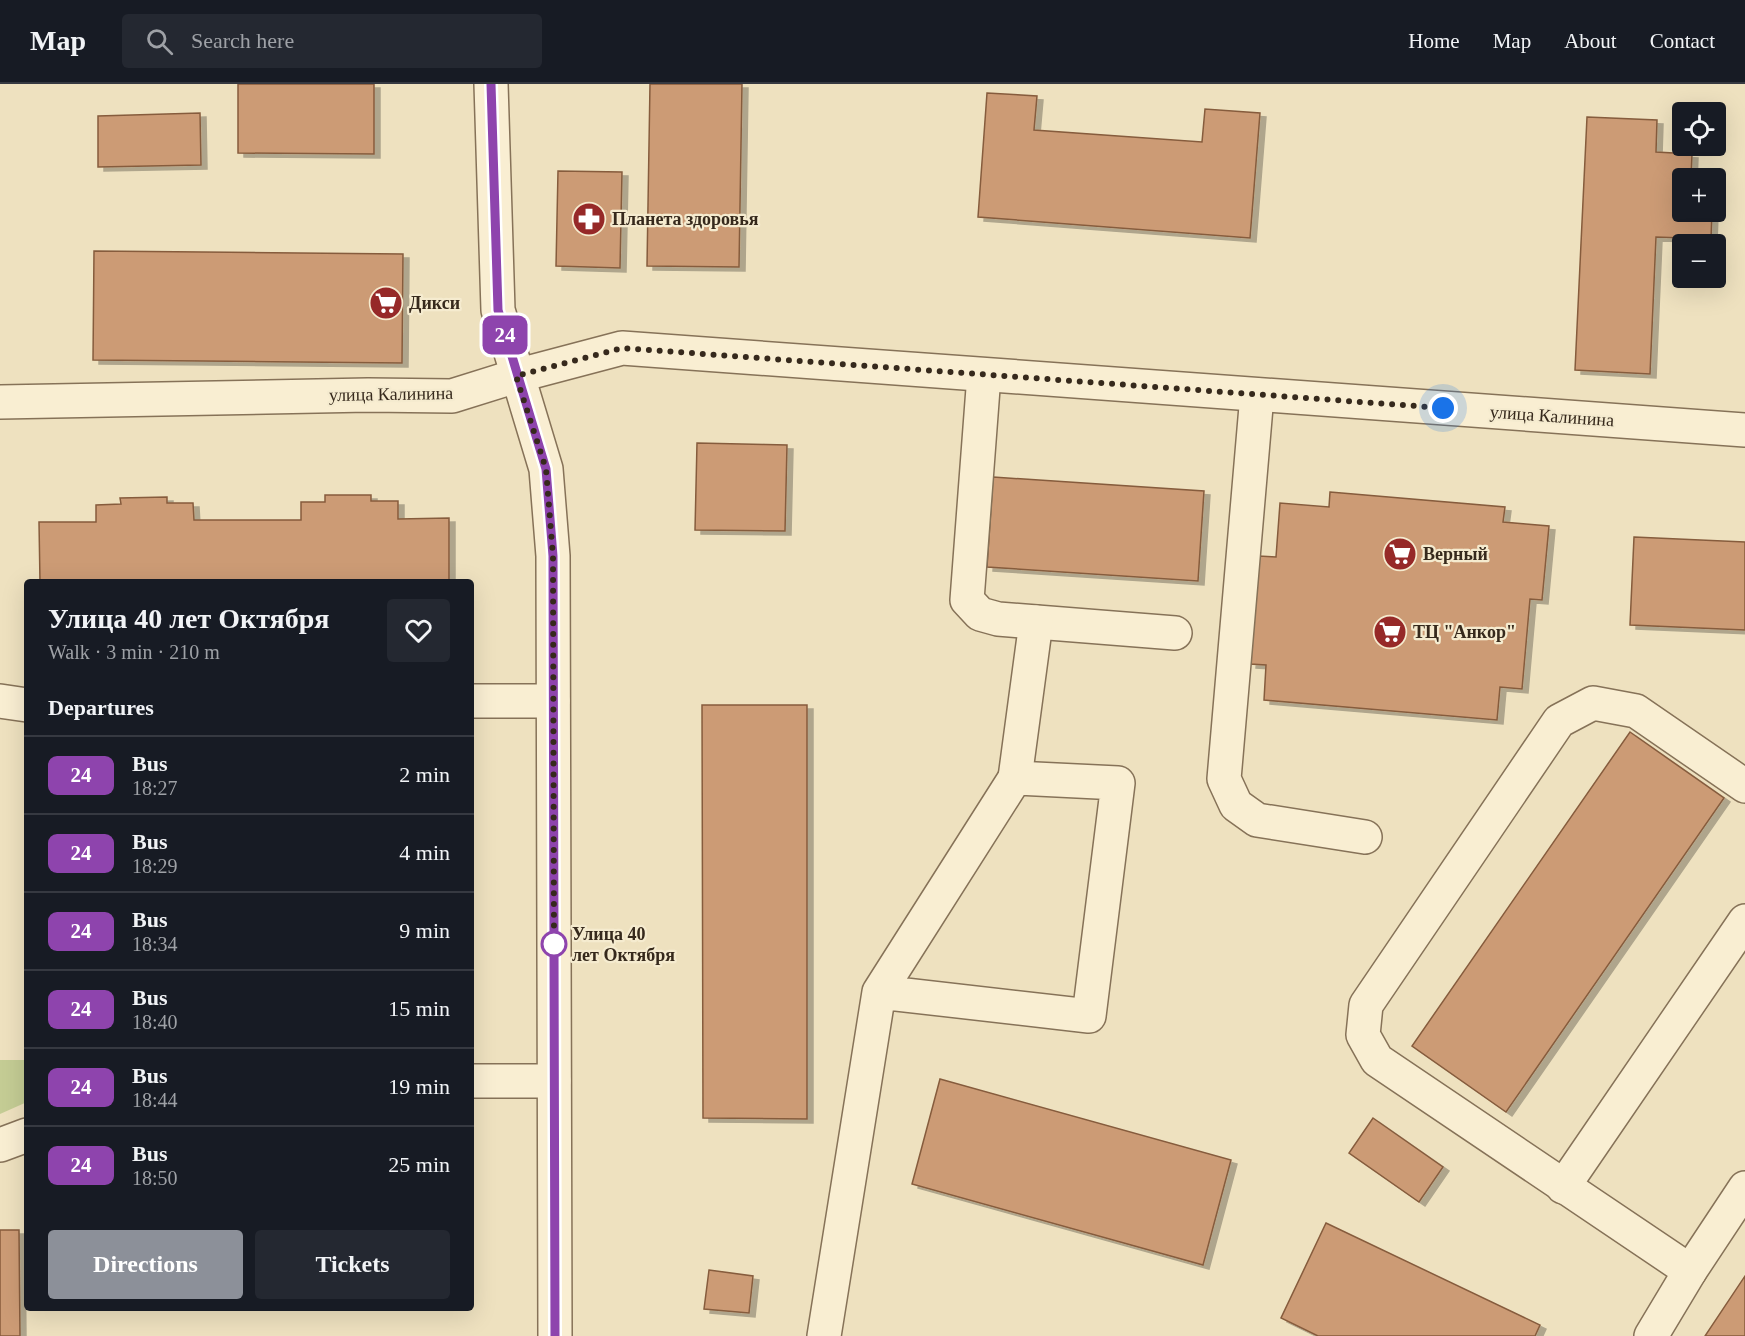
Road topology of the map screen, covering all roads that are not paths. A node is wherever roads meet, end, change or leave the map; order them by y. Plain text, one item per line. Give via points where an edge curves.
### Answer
1 (491, 84) edge
2 (984, 375) junction
3 (516, 376) junction
4 (1257, 395) junction
5 (0, 402) edge
6 (1745, 430) edge
7 (1036, 622) junction
8 (1175, 633) dead end
9 (0, 701) edge
10 (474, 701) edge
11 (553, 701) junction
12 (24, 705) edge
13 (1015, 778) junction
14 (1745, 786) edge
15 (1365, 837) dead end
16 (1745, 921) edge
17 (879, 992) junction
18 (474, 1081) edge
19 (554, 1081) junction
20 (24, 1136) edge
21 (0, 1145) edge
22 (1563, 1187) junction
23 (1745, 1188) edge
24 (1690, 1271) junction
25 (555, 1336) edge
26 (824, 1336) edge
27 (1651, 1336) edge

1 - 3 street via 498,310
2 - 3 street, улица Калинина via 622,348
2 - 4 street, улица Калинина
2 - 7 street via 967,600 980,614
3 - 5 street, улица Калинина via 452,396
3 - 11 street via 546,469 553,556
4 - 6 street, улица Калинина
4 - 15 street via 1224,779 1236,804 1257,820
7 - 8 street
7 - 13 street
9 - 12 street
10 - 11 street
11 - 19 street
13 - 17 street
13 - 17 street via 1119,783 1089,1016
14 - 22 street via 1636,711 1593,704 1559,721 1366,1005 1363,1035 1377,1060
16 - 22 street
17 - 26 street
18 - 19 street
19 - 25 street
20 - 21 street
22 - 24 street
23 - 24 street
24 - 27 street

